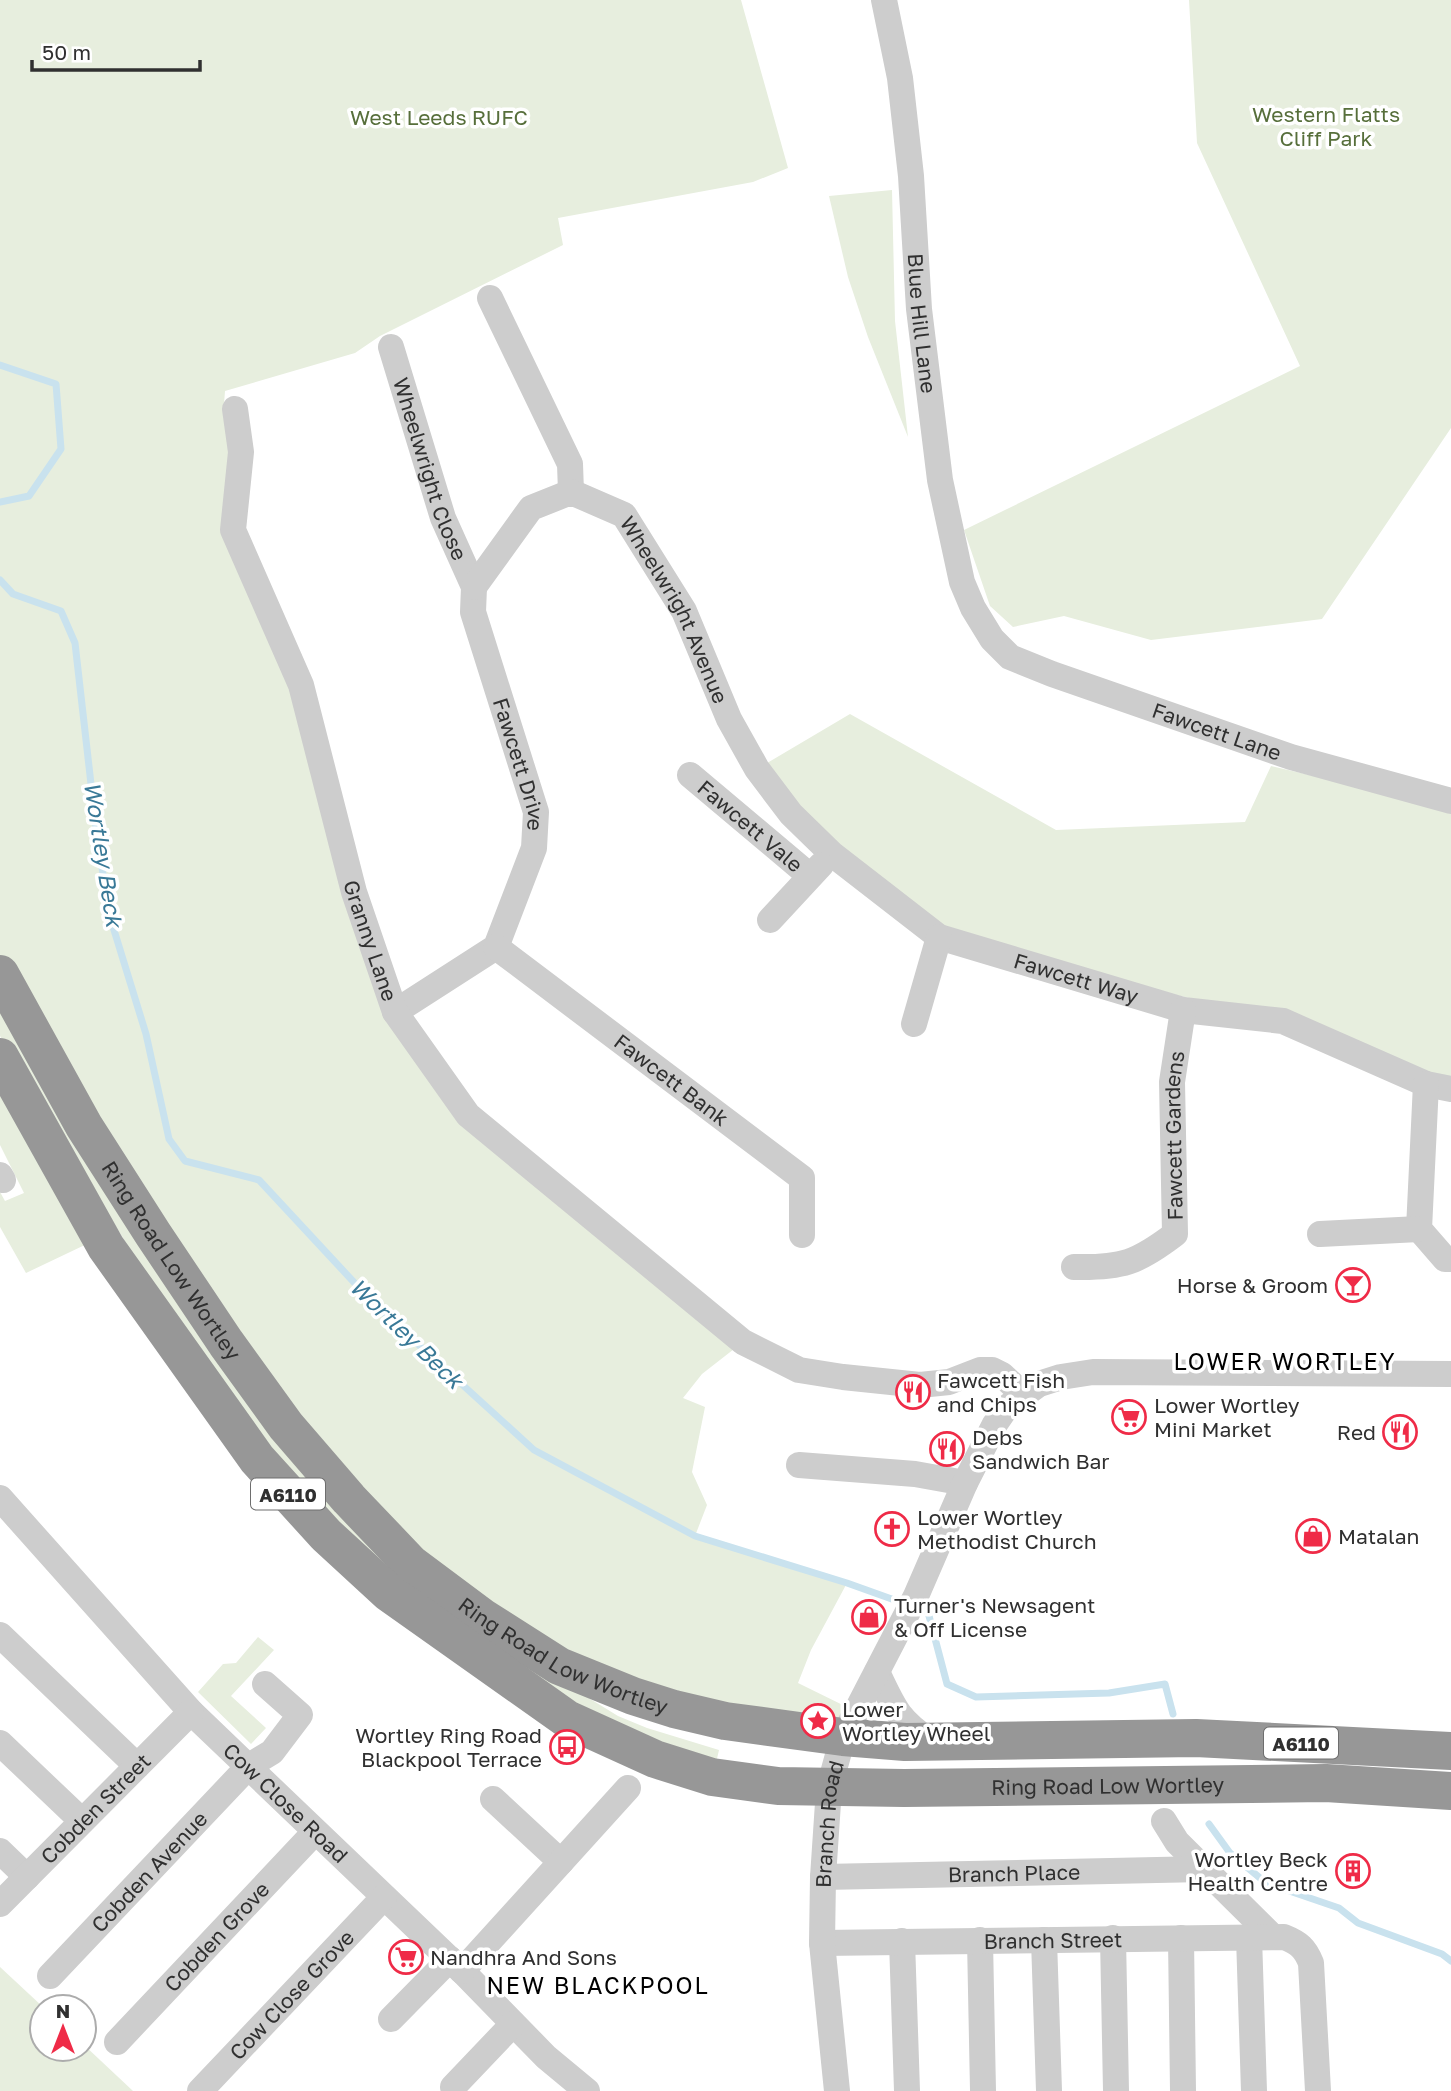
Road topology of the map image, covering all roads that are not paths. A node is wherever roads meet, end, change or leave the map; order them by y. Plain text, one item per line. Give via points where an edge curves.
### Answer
1 (884, 0) edge
2 (490, 298) dead end
3 (391, 347) dead end
4 (236, 409) dead end
5 (571, 492) junction
6 (474, 587) junction
7 (992, 639) joint
8 (757, 769) joint
9 (690, 775) dead end
10 (1451, 801) edge
11 (832, 854) junction
12 (810, 876) junction
13 (770, 920) dead end
14 (939, 937) junction
15 (496, 947) junction
16 (0, 974) edge
17 (1183, 1010) junction
18 (395, 1012) junction
19 (914, 1024) dead end
20 (0, 1057) edge
21 (1439, 1086) edge
22 (1419, 1229) junction
23 (1320, 1234) dead end
24 (802, 1235) dead end
25 (1451, 1259) edge
26 (1074, 1267) dead end
27 (1451, 1374) edge
28 (1023, 1394) junction
29 (799, 1465) dead end
30 (965, 1483) junction
31 (0, 1498) edge
32 (0, 1635) edge
33 (877, 1672) junction
34 (265, 1684) dead end
35 (191, 1712) junction
36 (726, 1721) junction
37 (843, 1737) junction
38 (930, 1741) junction
39 (0, 1743) edge
40 (1451, 1751) edge
41 (137, 1766) junction
42 (248, 1766) junction
43 (628, 1788) dead end
44 (829, 1788) junction
45 (904, 1788) junction
46 (1451, 1791) edge
47 (493, 1799) dead end
48 (82, 1821) junction
49 (1164, 1821) dead end
50 (315, 1832) junction
51 (0, 1851) edge
52 (561, 1862) junction
53 (1205, 1869) junction
54 (27, 1877) junction
55 (823, 1877) junction
56 (384, 1897) junction
57 (0, 1904) edge
58 (1269, 1937) junction
59 (1113, 1938) junction
60 (1181, 1938) junction
61 (980, 1940) junction
62 (1044, 1940) junction
63 (902, 1941) junction
64 (822, 1942) junction
65 (456, 1965) junction
66 (50, 1976) dead end
67 (391, 2019) dead end
68 (513, 2024) junction
69 (117, 2042) dead end
70 (453, 2087) dead end
71 (200, 2091) edge
72 (587, 2091) edge
73 (837, 2091) edge
74 (907, 2091) edge
75 (983, 2091) edge
76 (1049, 2091) edge
77 (1116, 2091) edge
78 (1183, 2091) edge
79 (1254, 2091) edge
80 (1318, 2091) edge

1 - 7 street, Blue Hill Lane via 900,78 919,309 940,480 962,582
2 - 5 street via 570,464
3 - 6 street, Wheelwright Close via 443,518
4 - 18 street, Granny Lane via 241,452 233,530 301,684 354,892
5 - 6 street via 531,508
5 - 8 street, Wheelwright Avenue via 624,515 684,611 729,719
6 - 15 street, Fawcett Drive via 473,612 536,812 534,848
7 - 10 street, Fawcett Lane via 1010,657 1052,674 1291,757
8 - 11 street, Fawcett Way via 791,814
9 - 12 street, Fawcett Vale
11 - 12 street, Fawcett Vale
11 - 14 street, Fawcett Way
12 - 13 street, Fawcett Vale
14 - 17 street, Fawcett Way
14 - 19 street
15 - 18 street
15 - 24 street, Fawcett Bank via 803,1178
16 - 36 highway, Ring Road Low Wortley / A6110 via 84,1126 226,1343 286,1426 411,1564 559,1666 633,1696
17 - 21 street, Fawcett Way via 1283,1021
17 - 26 street, Fawcett Gardens via 1172,1082 1175,1234 1147,1256 1108,1268
18 - 28 street, Granny Lane via 468,1115 743,1342 799,1370 843,1377 920,1385 992,1370
20 - 44 highway, Ring Road Low Wortley / A6110 via 106,1247 198,1379 265,1469 326,1535 389,1593 567,1719 655,1759 721,1779
21 - 22 street
22 - 23 street
22 - 25 street via 1445,1259
27 - 28 street via 1093,1372 1061,1377
28 - 30 street, Branch Road via 995,1424
29 - 30 street via 915,1474
30 - 33 street, Branch Road
31 - 35 street, Cow Close Road
32 - 41 street
33 - 37 street, Branch Road
33 - 38 street via 908,1727
34 - 42 street, Cobden Avenue via 300,1715 272,1752
35 - 41 street, Cobden Street
35 - 42 street, Cow Close Road
36 - 37 highway, Ring Road Low Wortley / A6110
36 - 44 highway, A6110 via 803,1760
37 - 38 highway, Ring Road Low Wortley / A6110
37 - 44 street, Branch Road
37 - 45 highway, A6110 via 874,1773
38 - 40 highway, Ring Road Low Wortley / A6110 via 1150,1738
39 - 48 street
41 - 48 street, Cobden Street
42 - 50 street, Cow Close Road
42 - 66 street, Cobden Avenue
43 - 52 street
44 - 45 highway, Ring Road Low Wortley / A6110
44 - 55 street, Branch Road
45 - 46 highway, Ring Road Low Wortley / A6110 via 1326,1783
47 - 52 street
48 - 54 street, Cobden Street
49 - 53 street via 1177,1842
50 - 56 street, Cow Close Road
50 - 69 street, Cobden Grove
51 - 54 street
52 - 65 street
53 - 55 street, Branch Place
53 - 58 street
54 - 57 street, Cobden Street
55 - 64 street, Branch Road
56 - 65 street, Cow Close Road
56 - 71 street, Cow Close Grove
58 - 60 street, Branch Street
58 - 79 street
58 - 80 street via 1298,1942 1311,1963
59 - 60 street, Branch Street
59 - 62 street, Branch Street
59 - 77 street
60 - 78 street
61 - 62 street, Branch Street
61 - 63 street, Branch Street
61 - 75 street
62 - 76 street
63 - 64 street, Branch Street
63 - 74 street
64 - 73 street, Branch Road
65 - 67 street
65 - 68 street, Cow Close Road
68 - 70 street
68 - 72 street, Cow Close Road

